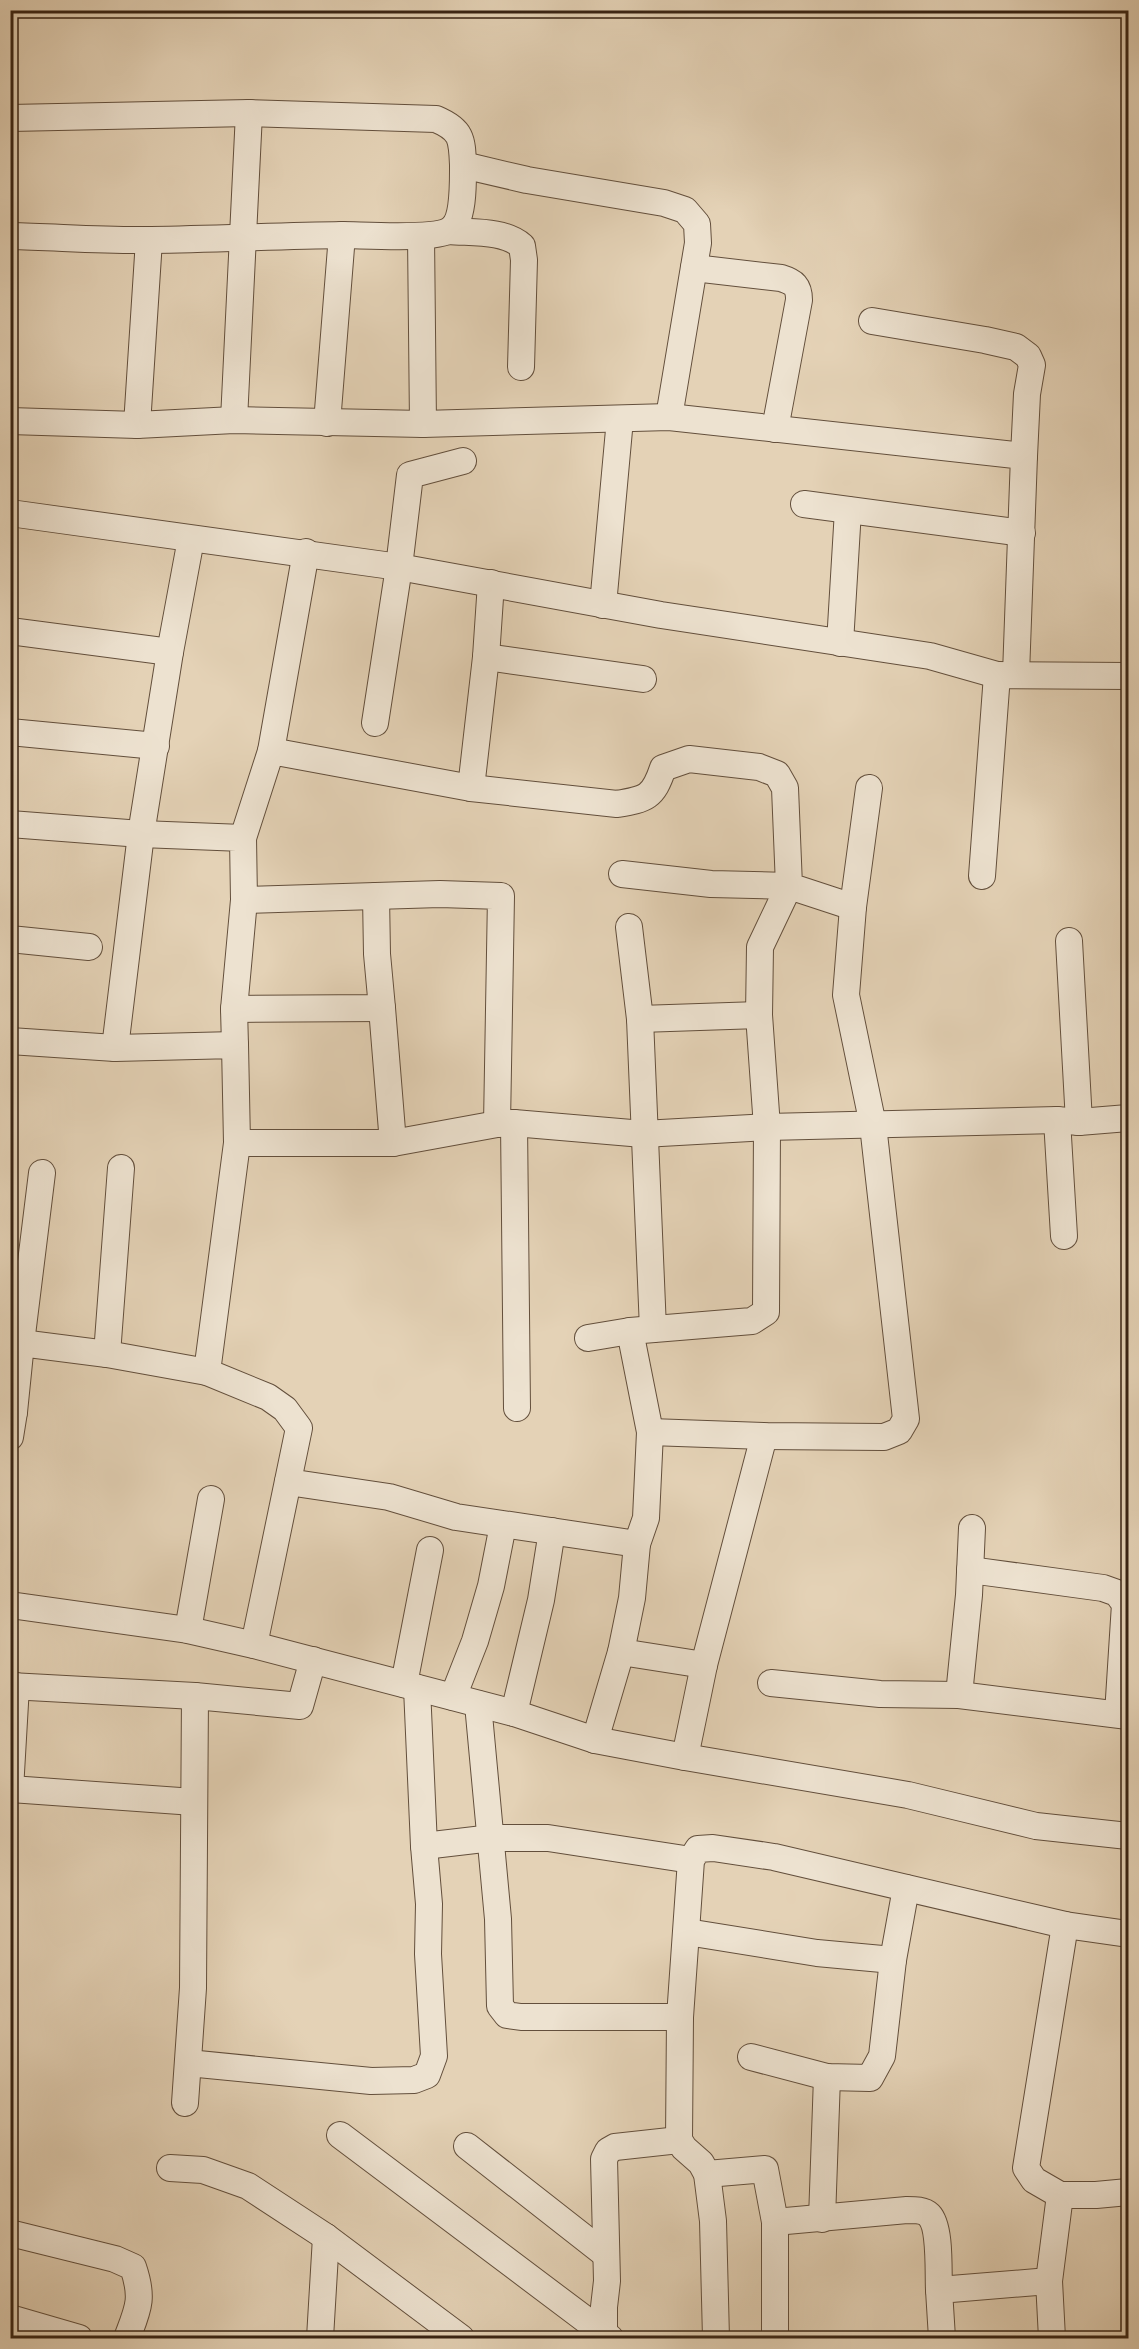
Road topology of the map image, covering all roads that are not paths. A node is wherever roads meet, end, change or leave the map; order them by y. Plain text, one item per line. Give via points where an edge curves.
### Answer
1 (249, 113) junction
2 (10, 118) edge
3 (463, 165) junction
4 (449, 231) junction
5 (342, 235) junction
6 (10, 236) edge
7 (421, 236) junction
8 (244, 237) junction
9 (149, 240) junction
10 (694, 268) junction
11 (872, 321) dead end
12 (521, 367) dead end
13 (669, 417) junction
14 (620, 419) junction
15 (234, 420) junction
16 (10, 421) edge
17 (327, 423) junction
18 (423, 424) junction
19 (138, 425) junction
20 (775, 429) junction
21 (1024, 456) junction
22 (463, 461) dead end
23 (804, 504) dead end
24 (848, 510) junction
25 (10, 513) edge
26 (1022, 533) junction
27 (191, 539) junction
28 (306, 552) junction
29 (399, 567) junction
30 (491, 583) junction
31 (603, 605) junction
32 (10, 631) edge
33 (840, 643) junction
34 (170, 652) junction
35 (486, 657) junction
36 (1007, 675) junction
37 (1128, 676) edge
38 (643, 679) dead end
39 (375, 723) dead end
40 (10, 732) edge
41 (156, 746) junction
42 (271, 751) junction
43 (471, 788) junction
44 (869, 788) dead end
45 (10, 824) edge
46 (141, 834) junction
47 (243, 838) junction
48 (622, 874) dead end
49 (982, 876) dead end
50 (789, 886) junction
51 (376, 896) junction
52 (244, 900) junction
53 (853, 907) junction
54 (629, 927) dead end
55 (10, 939) edge
56 (1070, 941) dead end
57 (89, 947) dead end
58 (382, 1008) junction
59 (234, 1009) junction
60 (759, 1015) junction
61 (640, 1019) junction
62 (10, 1041) edge
63 (235, 1045) junction
64 (115, 1048) junction
65 (1128, 1118) edge
66 (1068, 1121) junction
67 (505, 1124) junction
68 (873, 1125) junction
69 (767, 1127) junction
70 (643, 1134) junction
71 (237, 1143) junction
72 (393, 1143) junction
73 (121, 1168) dead end
74 (42, 1173) dead end
75 (1064, 1236) dead end
76 (641, 1330) junction
77 (588, 1338) dead end
78 (21, 1343) junction
79 (107, 1354) junction
80 (207, 1372) junction
81 (517, 1408) dead end
82 (12, 1420) edge
83 (650, 1432) junction
84 (764, 1436) junction
85 (288, 1482) junction
86 (211, 1499) dead end
87 (503, 1525) junction
88 (972, 1528) dead end
89 (552, 1531) junction
90 (637, 1544) junction
91 (430, 1550) dead end
92 (970, 1570) junction
93 (10, 1605) edge
94 (188, 1630) junction
95 (254, 1645) junction
96 (621, 1652) junction
97 (313, 1660) junction
98 (704, 1665) junction
99 (771, 1683) dead end
100 (14, 1686) edge
101 (410, 1686) junction
102 (959, 1695) junction
103 (195, 1696) junction
104 (453, 1697) junction
105 (478, 1704) junction
106 (514, 1713) junction
107 (1123, 1715) edge
108 (595, 1740) junction
109 (685, 1757) junction
110 (10, 1790) edge
111 (194, 1802) junction
112 (1128, 1836) edge
113 (492, 1838) junction
114 (424, 1846) junction
115 (691, 1860) junction
116 (906, 1888) junction
117 (1065, 1925) junction
118 (687, 1932) junction
119 (1128, 1934) edge
120 (893, 1960) junction
121 (680, 2017) junction
122 (751, 2057) dead end
123 (188, 2063) junction
124 (827, 2077) junction
125 (185, 2103) dead end
126 (340, 2135) dead end
127 (679, 2140) junction
128 (467, 2145) dead end
129 (170, 2168) dead end
130 (707, 2174) junction
131 (1128, 2192) edge
132 (1060, 2194) junction
133 (822, 2219) junction
134 (775, 2222) junction
135 (10, 2233) edge
136 (326, 2237) junction
137 (605, 2254) junction
138 (1049, 2281) junction
139 (939, 2290) junction
140 (10, 2318) edge
141 (607, 2336) edge
142 (79, 2338) edge
143 (127, 2338) edge
144 (320, 2338) edge
145 (461, 2338) edge
146 (716, 2338) edge
147 (775, 2338) edge
148 (942, 2338) edge
149 (1052, 2338) edge

1 - 2 street
1 - 3 street via 436,119 452,126 460,138
1 - 8 street
3 - 4 street via 458,222
3 - 10 street via 685,210 697,224
4 - 7 street
4 - 12 street via 504,236 522,246
5 - 7 street
5 - 8 street
5 - 17 street
6 - 9 street
7 - 18 street
8 - 9 street
8 - 15 street
9 - 19 street
10 - 13 street
10 - 20 street via 781,278 793,282 799,290
11 - 21 street via 986,340 1016,347 1028,356 1032,365
13 - 14 street
13 - 20 street
14 - 18 street
14 - 31 street
15 - 17 street
15 - 19 street
16 - 19 street
17 - 18 street
20 - 21 street
21 - 26 street
22 - 29 street via 411,475
23 - 24 street
24 - 26 street
24 - 33 street
25 - 27 street
26 - 36 street
27 - 28 street
27 - 34 street
28 - 29 street
28 - 42 street
29 - 30 street
29 - 39 street
30 - 31 street
30 - 35 street
31 - 33 street
32 - 34 street
33 - 36 street via 930,657
34 - 41 street
35 - 38 street
35 - 43 street
36 - 37 street
36 - 49 street
40 - 41 street
41 - 46 street
42 - 43 street
42 - 47 street
43 - 50 street via 617,804 641,800 656,788 663,768 689,759 759,767 777,774 785,788
44 - 53 street
45 - 46 street
46 - 47 street
46 - 64 street
47 - 52 street
48 - 50 street via 711,884
50 - 53 street
50 - 60 street via 760,947
51 - 52 street
51 - 58 street via 376,954
51 - 67 street via 501,896
52 - 59 street
53 - 68 street via 846,995
54 - 61 street
55 - 57 street
56 - 66 street
58 - 59 street
58 - 72 street
59 - 63 street
60 - 61 street
60 - 69 street
61 - 70 street
62 - 64 street
63 - 64 street
63 - 71 street
65 - 66 street
66 - 68 street
66 - 75 street
67 - 70 street
67 - 72 street
67 - 81 street
68 - 69 street
68 - 84 street via 906,1419 899,1431 884,1437
69 - 70 street
69 - 76 street via 766,1312 752,1322
70 - 76 street
71 - 72 street
71 - 80 street
73 - 79 street
74 - 78 street
76 - 77 street
76 - 83 street
78 - 79 street
78 - 82 street
79 - 80 street
80 - 85 street via 268,1397 285,1409 299,1428
83 - 84 street
83 - 90 street via 646,1518
84 - 98 street
85 - 87 street via 389,1497 444,1514
85 - 95 street
86 - 94 street
87 - 89 street
87 - 104 street via 491,1586
88 - 92 street
89 - 90 street
89 - 106 street via 541,1600
90 - 96 street
91 - 101 street
92 - 102 street
92 - 107 street via 1117,1593 1125,1604
93 - 94 street
94 - 95 street
95 - 97 street
96 - 98 street
96 - 108 street
97 - 101 street
97 - 103 street via 300,1706
98 - 109 street
99 - 102 street via 880,1694
100 - 103 street
100 - 110 street
101 - 104 street
101 - 114 street
102 - 107 street
103 - 111 street
104 - 105 street
105 - 106 street
105 - 113 street
106 - 108 street
108 - 109 street
109 - 112 street via 908,1795 1036,1826
110 - 111 street
111 - 123 street via 193,1988
113 - 114 street
113 - 115 street via 548,1838
113 - 121 street via 498,1987 500,2006 507,2015
114 - 123 street via 434,2056 426,2075 414,2080 371,2081
115 - 116 street via 698,1849 721,1849 774,1857
115 - 118 street
116 - 117 street
116 - 120 street
117 - 119 street
117 - 132 street via 1026,2168 1034,2180
118 - 120 street via 817,1953
118 - 121 street
120 - 124 street via 882,2056 870,2079
121 - 127 street
122 - 124 street
123 - 125 street
124 - 133 street
126 - 141 street
127 - 130 street
127 - 137 street via 608,2151 603,2171
128 - 137 street
129 - 136 street via 203,2170 248,2186
130 - 134 street via 765,2169
130 - 146 street via 713,2221
131 - 132 street
132 - 138 street
133 - 134 street
133 - 139 street via 907,2210 929,2214 935,2224
134 - 147 street
135 - 143 street via 116,2259 133,2267 139,2286 139,2307
136 - 144 street
136 - 145 street
137 - 141 street
138 - 139 street
138 - 149 street
139 - 148 street
140 - 142 street

